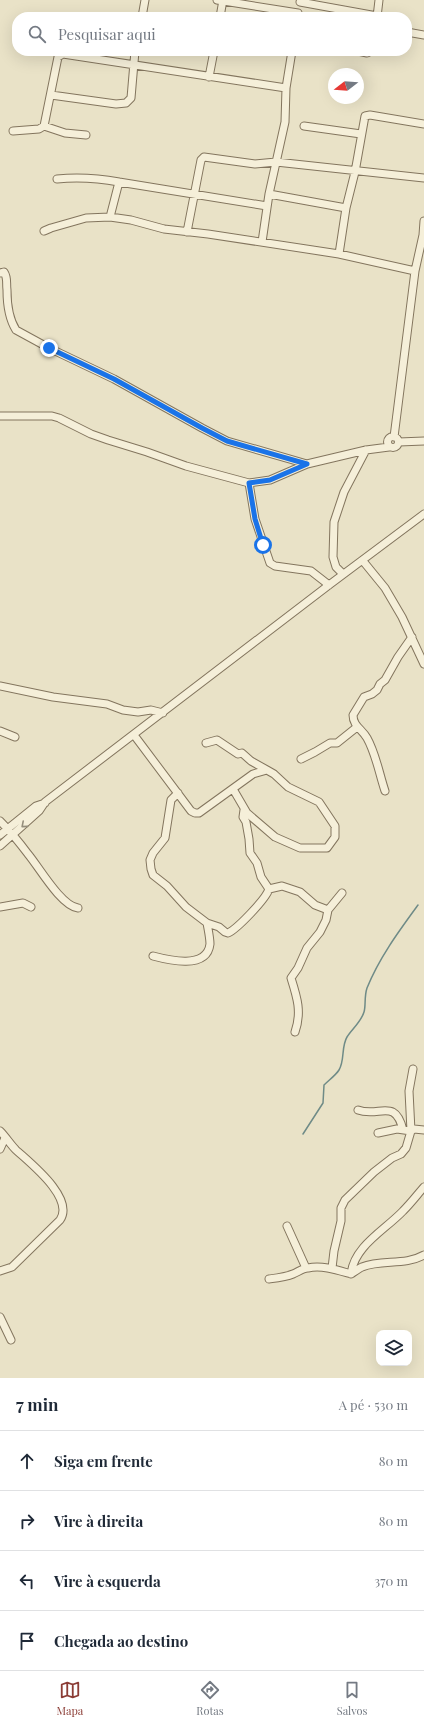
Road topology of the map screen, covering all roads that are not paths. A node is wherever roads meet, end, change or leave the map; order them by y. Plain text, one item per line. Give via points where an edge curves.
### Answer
1 (145, 0) edge
2 (221, 0) edge
3 (379, 0) edge
4 (300, 1) edge
5 (143, 12) edge
6 (220, 12) edge
7 (283, 12) edge
8 (298, 12) edge
9 (356, 12) edge
10 (378, 12) edge
11 (412, 33) edge
12 (424, 35) edge
13 (60, 56) edge
14 (68, 56) edge
15 (134, 56) edge
16 (213, 56) edge
17 (291, 56) edge
18 (133, 65) junction
19 (209, 77) junction
20 (286, 88) junction
21 (51, 95) junction
22 (424, 124) edge
23 (44, 126) junction
24 (304, 126) dead end
25 (13, 131) dead end
26 (361, 134) junction
27 (86, 135) dead end
28 (276, 162) junction
29 (355, 172) junction
30 (424, 178) edge
31 (57, 179) dead end
32 (118, 182) junction
33 (269, 194) junction
34 (195, 195) junction
35 (267, 206) junction
36 (346, 208) junction
37 (110, 217) junction
38 (424, 221) edge
39 (44, 231) dead end
40 (187, 232) junction
41 (423, 235) edge
42 (262, 242) junction
43 (339, 254) junction
44 (415, 271) junction
45 (0, 273) edge
46 (0, 416) edge
47 (396, 439) junction
48 (424, 441) edge
49 (366, 450) junction
50 (307, 464) junction
51 (249, 483) junction
52 (424, 514) edge
53 (363, 561) junction
54 (343, 574) junction
55 (329, 585) junction
56 (412, 637) junction
57 (424, 664) edge
58 (0, 686) edge
59 (163, 712) junction
60 (356, 727) junction
61 (0, 731) edge
62 (134, 735) junction
63 (15, 738) dead end
64 (206, 743) dead end
65 (301, 759) dead end
66 (267, 770) junction
67 (233, 789) junction
68 (385, 791) dead end
69 (178, 793) junction
70 (45, 802) junction
71 (244, 810) junction
72 (0, 820) edge
73 (7, 828) junction
74 (13, 834) junction
75 (0, 835) edge
76 (0, 846) edge
77 (269, 889) junction
78 (342, 893) dead end
79 (31, 907) dead end
80 (0, 908) edge
81 (78, 908) dead end
82 (328, 910) junction
83 (207, 923) junction
84 (153, 956) dead end
85 (295, 1032) dead end
86 (413, 1069) dead end
87 (358, 1110) dead end
88 (407, 1130) junction
89 (424, 1130) edge
90 (0, 1131) edge
91 (378, 1133) dead end
92 (5, 1138) junction
93 (0, 1149) edge
94 (424, 1187) edge
95 (287, 1226) dead end
96 (424, 1255) edge
97 (306, 1268) junction
98 (332, 1268) junction
99 (0, 1271) edge
100 (351, 1274) junction
101 (0, 1276) edge
102 (269, 1279) dead end
103 (0, 1317) edge
104 (11, 1340) dead end

1 - 5 street
2 - 6 street
2 - 7 street
3 - 10 street
4 - 8 street
4 - 9 street
11 - 12 street
13 - 21 street
14 - 18 street
15 - 18 street
16 - 19 street
17 - 20 street
18 - 19 street
18 - 21 street via 130,100 126,103 116,104
19 - 20 street
20 - 28 street via 285,122
21 - 23 street
22 - 26 street via 367,115 364,117
23 - 25 street
23 - 27 street via 65,133
24 - 26 street
26 - 29 street
28 - 29 street
28 - 33 street
28 - 34 street via 255,164 204,157 201,160
29 - 30 street
29 - 36 street
31 - 32 street via 99,178
32 - 34 street
32 - 37 street
33 - 35 street
33 - 36 street
34 - 35 street
34 - 40 street
35 - 42 street
36 - 43 street
37 - 39 street via 82,219
37 - 40 street
38 - 41 street
40 - 42 street
41 - 44 street
42 - 43 street
43 - 44 street
44 - 47 street
45 - 50 street via 4,272 7,277 7,299 16,330 120,382 227,441
46 - 51 street via 52,416 108,440 186,466
47 - 48 street
47 - 49 street via 388,440 389,446
49 - 50 street
49 - 54 street via 344,492 334,522 333,557 336,567
50 - 51 street via 270,480
51 - 55 street via 255,519 270,563 311,571
52 - 53 street
53 - 54 street
53 - 56 street via 385,588
54 - 55 street
55 - 59 street
56 - 57 street
56 - 60 street via 377,690 364,697 354,712
58 - 59 street via 107,704 123,710
59 - 62 street
60 - 65 street via 337,743 330,743
60 - 68 street via 364,733 370,744
61 - 63 street
62 - 69 street
62 - 70 street
64 - 66 street via 217,740
66 - 67 street via 253,774
66 - 71 street via 288,787 319,802 335,826 335,837 327,848 300,848 271,834
67 - 69 street via 195,813
67 - 71 street
69 - 83 street via 171,800 165,838 153,853 150,860 151,869 153,875 186,907
70 - 73 street
70 -> 74 street via 39,811
71 - 77 street via 249,850
72 - 73 street
73 - 74 street
73 - 75 street
74 - 76 street
74 - 81 street via 57,893 73,907
77 - 82 street via 282,886 300,892 315,905
77 - 83 street via 267,895 231,932 225,932 220,927
78 - 82 street
79 - 80 street via 23,903
82 - 85 street via 320,932 291,978 299,1009 299,1021
83 - 84 street via 210,945 206,954 198,959 185,962
86 - 88 street via 409,1085
87 - 88 street via 396,1113
88 - 89 street
88 - 91 street via 397,1129
88 - 98 street via 408,1142 404,1151 374,1172 342,1205
90 - 92 street
92 - 93 street
92 - 99 street via 52,1184 63,1214 12,1267
94 - 100 street via 357,1255
95 - 97 street
96 - 100 street via 418,1259 362,1267
97 - 98 street
97 - 102 street via 292,1275
98 - 100 street
99 - 101 street
103 - 104 street

